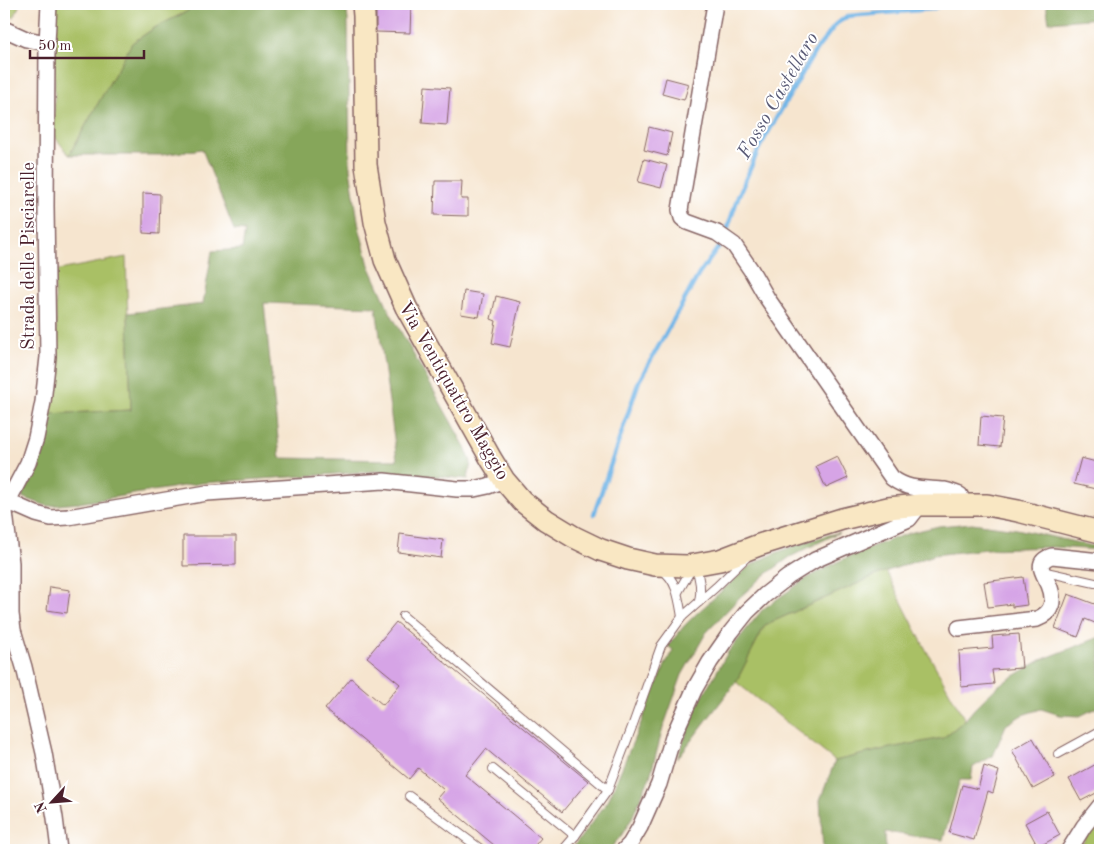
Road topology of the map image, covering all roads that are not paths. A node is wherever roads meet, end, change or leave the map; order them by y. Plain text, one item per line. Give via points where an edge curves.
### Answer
1 (50, 4) edge
2 (363, 4) edge
3 (716, 4) edge
4 (4, 29) edge
5 (46, 43) junction
6 (504, 480) junction
7 (6, 501) edge
8 (920, 505) junction
9 (964, 505) junction
10 (1100, 532) edge
11 (759, 546) junction
12 (1100, 561) edge
13 (654, 565) junction
14 (695, 565) junction
15 (1041, 569) junction
16 (1095, 583) dead end
17 (678, 592) junction
18 (699, 602) junction
19 (402, 616) dead end
20 (682, 617) junction
21 (960, 628) dead end
22 (1100, 731) edge
23 (1058, 754) dead end
24 (493, 769) dead end
25 (608, 790) junction
26 (409, 796) dead end
27 (1099, 809) edge
28 (575, 836) junction
29 (59, 850) edge
30 (482, 850) edge
31 (563, 850) edge
32 (624, 850) edge
33 (1069, 850) edge

1 - 5 street, Strada delle Pisciarelle
2 - 6 main road, Via Ventiquattro Maggio via 366,165 385,260 406,307
3 - 9 street via 680,210 682,218 734,244 767,298 892,478 906,486 960,495
4 - 5 street via 26,39
5 - 7 street, Strada delle Pisciarelle via 48,357 36,438 28,463
6 - 7 street via 474,489 384,482 207,493 51,518
6 - 13 main road, Via Ventiquattro Maggio via 522,501 574,537 601,550
7 - 29 street, Strada delle Pisciarelle via 13,630 44,753
8 - 9 main road, Via Ventiquattro Maggio
8 - 11 main road, Via Ventiquattro Maggio via 868,512
8 - 32 street via 909,519 815,560 765,595 747,612 730,632 694,690 673,737 648,810
9 - 10 main road, Via Ventiquattro Maggio via 988,505
11 - 14 main road, Via Ventiquattro Maggio
11 - 18 lane
12 - 15 street via 1052,556 1046,558
13 - 14 main road, Via Ventiquattro Maggio
13 - 17 lane via 669,574
14 - 17 lane
14 - 18 lane via 700,577
15 - 16 lane
15 - 21 street via 1052,595 1052,605 1044,616
17 - 20 lane
18 - 20 lane
19 - 25 lane
20 - 25 lane via 661,646
22 - 23 lane
24 - 28 lane
25 - 28 lane
26 - 30 lane
27 - 33 street
28 - 31 lane

